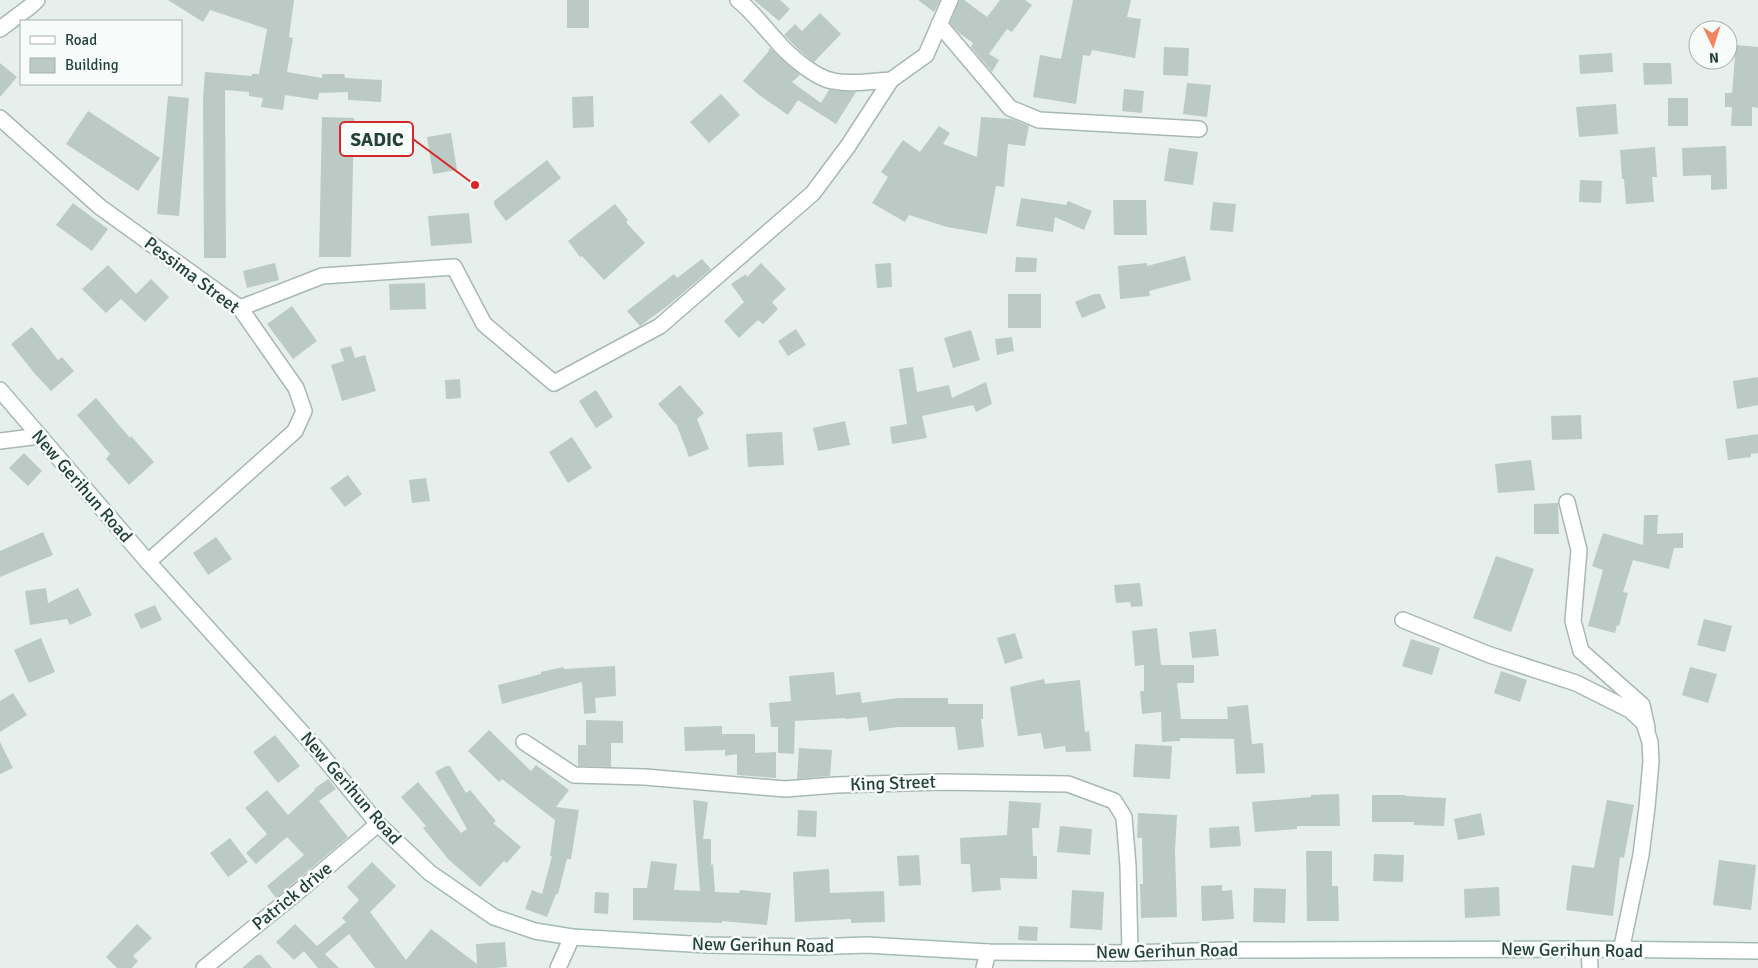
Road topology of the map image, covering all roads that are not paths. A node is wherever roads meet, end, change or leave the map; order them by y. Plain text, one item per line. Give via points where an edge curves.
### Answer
1 (36, 0) edge
2 (738, 0) edge
3 (950, 0) edge
4 (939, 24) junction
5 (0, 29) edge
6 (891, 80) junction
7 (0, 118) edge
8 (1199, 129) dead end
9 (240, 308) junction
10 (0, 390) edge
11 (40, 436) junction
12 (0, 441) edge
13 (1567, 502) dead end
14 (148, 562) junction
15 (1403, 620) dead end
16 (524, 742) dead end
17 (1650, 742) junction
18 (378, 824) junction
19 (572, 937) junction
20 (1588, 949) junction
21 (1620, 951) junction
22 (988, 952) junction
23 (1758, 952) edge
24 (1130, 953) junction
25 (204, 968) edge
26 (558, 968) edge
27 (984, 968) edge
28 (1590, 968) edge

1 - 5 street
2 - 6 street via 777,42 810,71 832,81 850,83
3 - 4 street
4 - 6 street via 926,56
4 - 8 street via 1010,108 1039,120
6 - 9 street via 813,193 660,326 554,383 484,324 454,267 322,276
7 - 9 street, Pessima Street via 100,207
9 - 14 street, Pessima Street via 296,388 304,410 295,432
10 - 11 street, New Gerihun Road
11 - 12 street
11 - 14 street, New Gerihun Road
13 - 17 street via 1579,550 1573,621 1582,651 1642,704
14 - 18 street, New Gerihun Road via 315,747
15 - 17 street via 1490,655 1576,682 1630,710 1644,723
16 - 24 street, King Street via 574,775 645,777 785,789 941,782 1068,784 1114,801 1124,817
17 - 21 street via 1651,761 1641,855
18 - 19 street, New Gerihun Road via 430,873 494,917 536,931
18 - 25 street, Patrick drive
19 - 22 street, New Gerihun Road via 708,945 867,945
19 - 26 street
20 - 21 street, New Gerihun Road
20 - 24 street, New Gerihun Road
20 - 28 street
21 - 23 street, New Gerihun Road
22 - 24 street, New Gerihun Road
22 - 27 street

